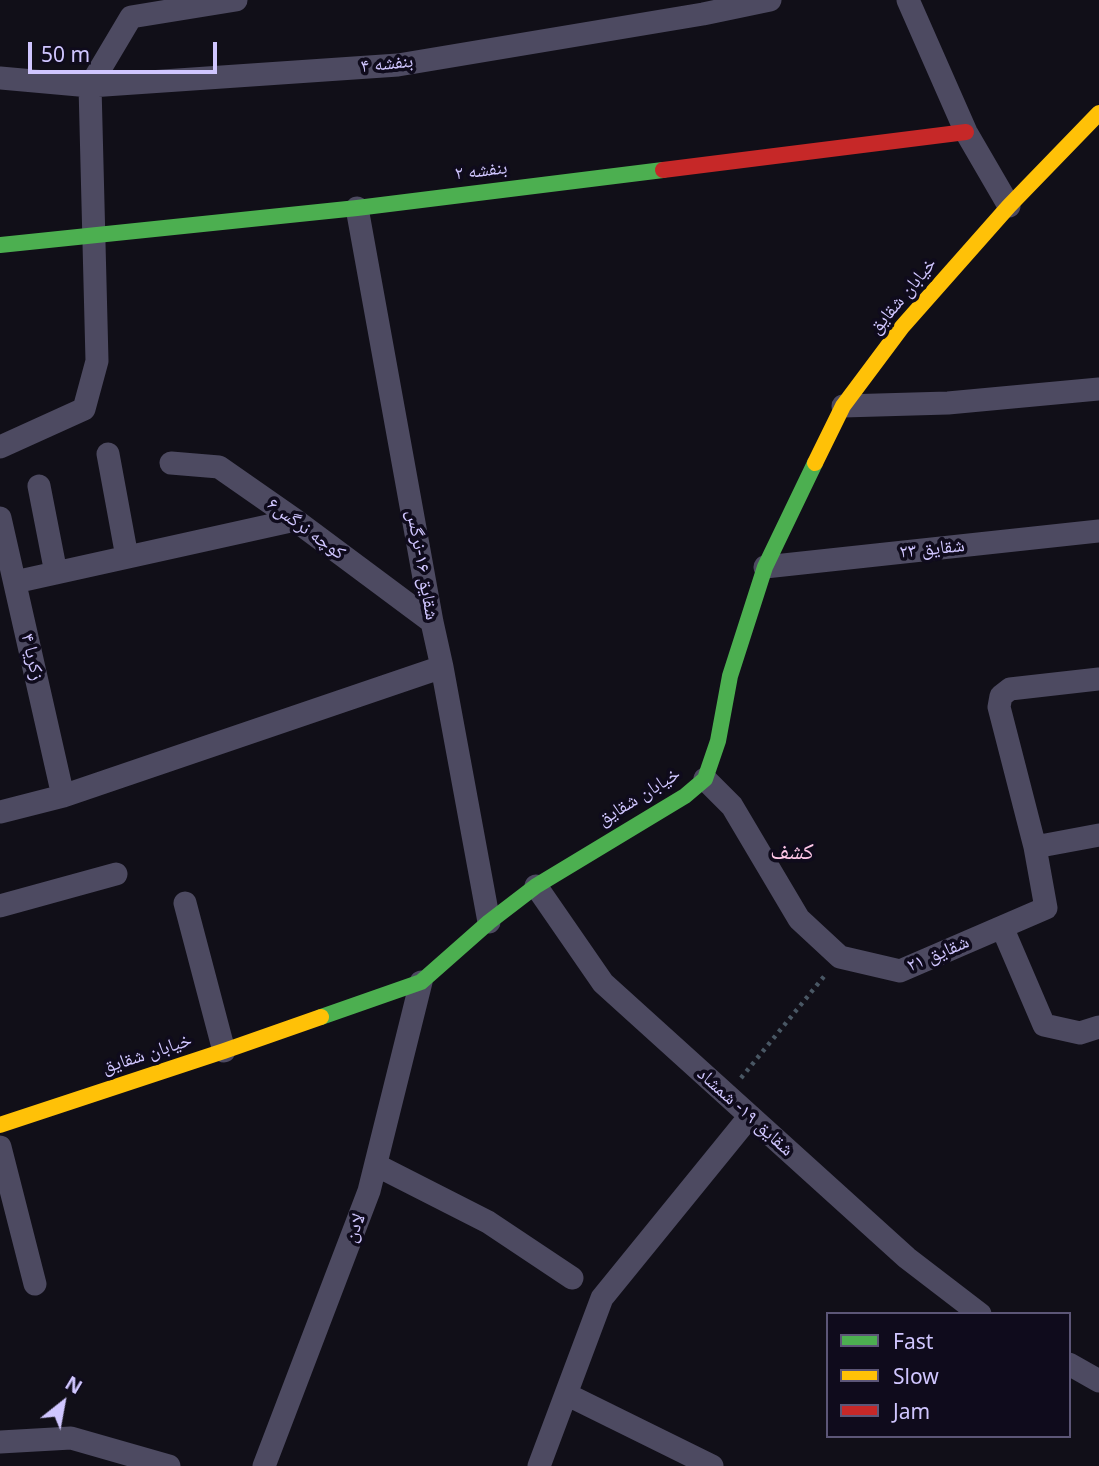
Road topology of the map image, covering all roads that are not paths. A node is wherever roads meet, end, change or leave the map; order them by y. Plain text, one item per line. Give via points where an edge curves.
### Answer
1 (236, 0) edge
2 (770, 0) edge
3 (908, 0) edge
4 (0, 78) edge
5 (90, 86) junction
6 (1099, 113) edge
7 (967, 132) junction
8 (1009, 206) junction
9 (357, 208) junction
10 (93, 235) junction
11 (0, 245) edge
12 (1099, 389) edge
13 (843, 406) junction
14 (0, 447) edge
15 (108, 454) dead end
16 (171, 463) dead end
17 (39, 486) dead end
18 (0, 518) edge
19 (295, 520) junction
20 (1099, 531) edge
21 (127, 557) junction
22 (765, 567) junction
23 (56, 573) junction
24 (15, 582) junction
25 (432, 622) junction
26 (442, 667) junction
27 (1099, 679) edge
28 (705, 779) junction
29 (63, 796) junction
30 (0, 812) edge
31 (1099, 835) edge
32 (1035, 847) junction
33 (116, 874) dead end
34 (536, 886) junction
35 (185, 903) dead end
36 (0, 906) edge
37 (489, 922) junction
38 (1002, 927) junction
39 (421, 982) junction
40 (1099, 1027) edge
41 (224, 1051) junction
42 (750, 1116) junction
43 (0, 1125) edge
44 (0, 1147) edge
45 (376, 1165) junction
46 (572, 1278) dead end
47 (35, 1284) dead end
48 (977, 1312) edge
49 (1071, 1365) edge
50 (1099, 1381) edge
51 (566, 1394) junction
52 (0, 1442) edge
53 (169, 1466) edge
54 (264, 1466) edge
55 (539, 1466) edge
56 (712, 1466) edge

1 - 5 street via 131,17
2 - 5 street, بنفشه ۴ via 398,65
3 - 7 street
4 - 5 street, بنفشه ۴
5 - 10 street
6 - 8 street, خیابان شقایق
7 - 8 street
7 - 9 street, بنفشه ۲
8 - 13 street, خیابان شقایق via 902,327
9 - 10 street, بنفشه ۲
9 - 25 street, شقایق ۱۶-نرگس
10 - 11 street, بنفشه ۲
10 - 14 street via 97,361 84,409
12 - 13 street via 948,403
13 - 22 street, خیابان شقایق
15 - 21 street
16 - 19 street, کوچه نرگس۶ via 219,467
17 - 23 street
18 - 24 street, زکریا ۴
19 - 21 street
19 - 25 street, کوچه نرگس۶
20 - 22 street, شقایق ۲۳
21 - 23 street
22 - 28 street, خیابان شقایق via 730,676 718,741
23 - 24 street
24 - 29 street, زکریا ۴
25 - 26 street, شقایق ۱۶-نرگس
26 - 29 street
26 - 37 street, شقایق ۱۶-نرگس
27 - 32 street via 1010,689 1001,696 999,707
28 - 34 street, خیابان شقایق via 685,796
28 - 38 street, شقایق ۲۱ via 732,806 799,919 840,957 900,971
29 - 30 street
31 - 32 street
32 - 38 street, شقایق ۲۱ via 1046,908
33 - 36 street
34 - 37 street, خیابان شقایق
34 - 42 street, شقایق ۱۹- شمشاد via 603,983
35 - 41 street
37 - 39 street, خیابان شقایق
38 - 40 street via 1044,1025 1080,1033
39 - 41 street, خیابان شقایق
39 - 45 street, لادن
41 - 43 street, خیابان شقایق
42 - 48 street, شقایق ۱۹- شمشاد via 907,1258
42 - 51 street via 601,1298
44 - 47 street
45 - 46 street via 488,1222
45 - 54 street, لادن
49 - 50 street
51 - 55 street
51 - 56 street
52 - 53 street via 71,1438

